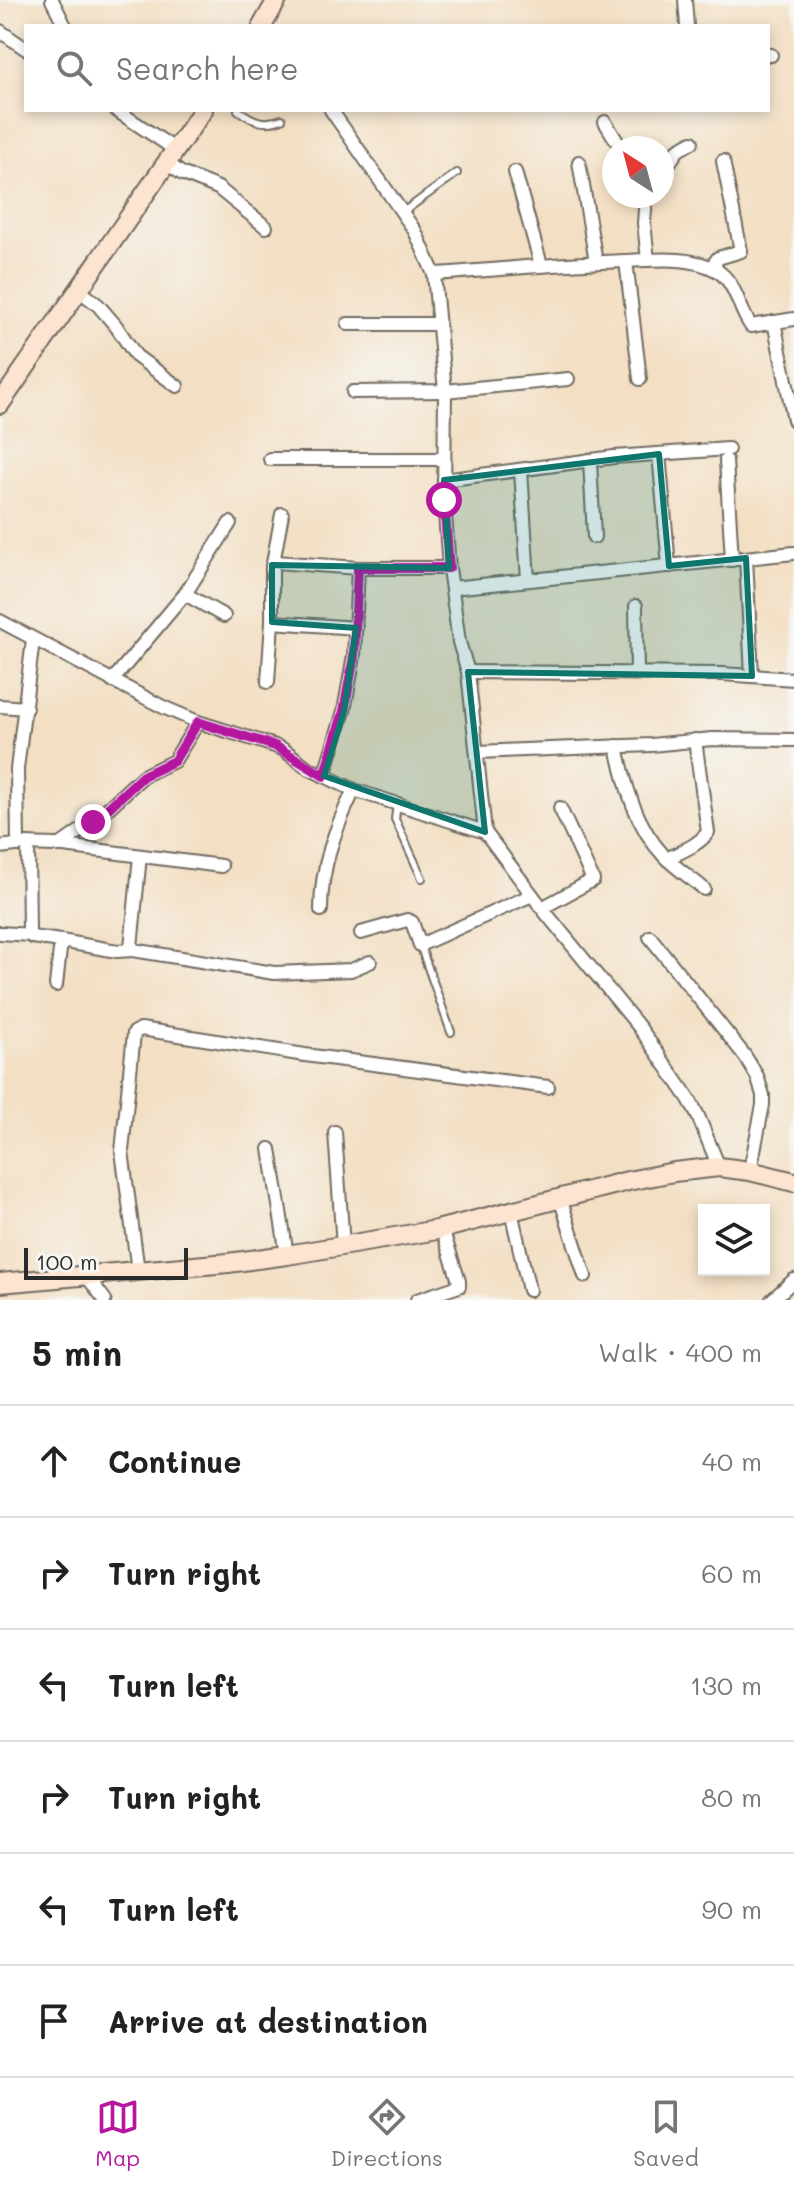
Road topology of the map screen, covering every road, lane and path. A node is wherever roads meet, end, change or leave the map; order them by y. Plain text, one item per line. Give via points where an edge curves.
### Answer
1 (52, 0) edge
2 (685, 0) edge
3 (64, 24) edge
4 (687, 24) edge
5 (0, 31) edge
6 (24, 48) edge
7 (118, 112) edge
8 (202, 112) edge
9 (241, 112) edge
10 (332, 112) edge
11 (282, 119) dead end
12 (605, 122) dead end
13 (614, 136) edge
14 (692, 142) dead end
15 (674, 156) edge
16 (171, 157) junction
17 (723, 161) dead end
18 (579, 162) dead end
19 (515, 172) dead end
20 (457, 173) dead end
21 (644, 208) edge
22 (403, 212) junction
23 (266, 227) dead end
24 (648, 260) junction
25 (626, 261) junction
26 (596, 262) junction
27 (541, 265) junction
28 (716, 270) junction
29 (434, 274) junction
30 (79, 290) junction
31 (794, 319) edge
32 (774, 322) junction
33 (348, 324) dead end
34 (439, 324) junction
35 (568, 379) dead end
36 (640, 379) dead end
37 (177, 386) dead end
38 (445, 391) junction
39 (353, 392) dead end
40 (0, 404) edge
41 (794, 420) edge
42 (659, 454) junction
43 (270, 459) dead end
44 (444, 459) junction
45 (590, 460) junction
46 (521, 470) junction
47 (444, 480) junction
48 (282, 514) dead end
49 (230, 523) dead end
50 (594, 537) dead end
51 (794, 553) edge
52 (739, 559) junction
53 (273, 563) junction
54 (669, 566) junction
55 (358, 568) junction
56 (449, 568) junction
57 (528, 580) junction
58 (452, 588) junction
59 (185, 594) junction
60 (636, 606) dead end
61 (224, 616) dead end
62 (0, 621) edge
63 (272, 622) junction
64 (356, 628) junction
65 (33, 640) junction
66 (468, 672) junction
67 (637, 674) junction
68 (752, 676) junction
69 (794, 679) edge
70 (112, 681) junction
71 (268, 682) dead end
72 (0, 706) edge
73 (26, 708) junction
74 (198, 722) junction
75 (695, 740) junction
76 (794, 740) edge
77 (617, 746) junction
78 (477, 752) junction
79 (324, 776) junction
80 (354, 790) junction
81 (397, 804) junction
82 (560, 808) dead end
83 (485, 832) junction
84 (23, 844) junction
85 (59, 846) junction
86 (0, 847) edge
87 (140, 856) junction
88 (667, 859) junction
89 (221, 866) dead end
90 (422, 878) dead end
91 (704, 889) dead end
92 (532, 895) junction
93 (542, 908) junction
94 (321, 910) dead end
95 (0, 933) edge
96 (361, 933) dead end
97 (30, 935) junction
98 (650, 937) dead end
99 (61, 941) junction
100 (420, 945) junction
101 (133, 950) junction
102 (370, 962) dead end
103 (56, 985) dead end
104 (451, 1032) dead end
105 (548, 1087) dead end
106 (335, 1132) dead end
107 (270, 1149) dead end
108 (719, 1167) junction
109 (750, 1171) junction
110 (794, 1182) edge
111 (560, 1198) junction
112 (511, 1211) junction
113 (442, 1229) junction
114 (343, 1246) junction
115 (287, 1255) junction
116 (138, 1271) junction
117 (86, 1275) junction
118 (585, 1276) dead end
119 (794, 1280) edge
120 (0, 1283) edge
121 (529, 1290) dead end
122 (105, 1300) edge
123 (417, 1300) edge
124 (772, 1300) edge

1 - 3 street
2 - 4 street
5 - 6 street
7 - 16 street
8 - 16 street
9 - 11 lane via 258,122
10 - 22 street
12 - 13 street
14 - 15 street
16 - 23 street via 181,173 218,188
16 - 30 street
17 - 28 street via 741,251 716,259
18 - 26 street
19 - 27 street
20 - 22 lane
21 - 24 street
22 - 29 street
24 - 25 street
24 - 28 street via 688,261
25 - 26 street
25 - 36 street
26 - 27 street
27 - 29 street
28 - 32 street via 732,286 750,325
29 - 34 street
30 - 37 street via 98,305 136,356
30 - 40 street
31 - 32 street
32 - 41 street
33 - 34 street
34 - 38 street
35 - 38 street
38 - 39 street
38 - 44 street
42 - 45 street
42 - 52 street via 727,454
42 - 54 street
43 - 44 street
44 - 47 street
45 - 46 street
45 - 50 street
46 - 47 street
46 - 57 street
47 - 56 street
48 - 53 street
49 - 59 street
51 - 52 street
52 - 54 street
52 - 68 street
53 - 55 street
53 - 63 street
54 - 57 street
55 - 56 street
55 - 64 street
56 - 58 street
57 - 58 street
58 - 66 street
59 - 61 street
59 - 70 street
60 - 67 street
62 - 65 street
63 - 64 street
63 - 71 street
64 - 79 street via 344,711
65 - 70 street
65 - 73 street
66 - 67 street
66 - 78 street
67 - 68 street
68 - 69 street
70 - 74 street
72 - 73 street
73 - 84 street via 17,769
74 - 79 street via 275,746
74 - 85 street via 174,761 143,776
75 - 76 street
75 - 77 street
75 - 88 street via 708,832
77 - 78 street
77 - 88 street via 633,804
78 - 83 street
79 - 80 street
80 - 81 street
80 - 94 street via 327,856
81 - 83 street
81 - 90 lane via 395,819
82 - 93 street via 593,880
83 - 92 street
84 - 85 street
84 - 86 street
84 - 97 street
85 - 87 street
87 - 89 street
87 - 101 street
88 - 91 street
92 - 93 street
92 - 100 street
93 - 108 street via 640,1028 689,1099
95 - 97 street
96 - 100 street via 407,920
97 - 99 street
98 - 109 street via 757,1076 763,1105
99 - 101 street
99 - 103 street
100 - 104 lane
101 - 102 street via 274,973 351,970
105 - 116 street via 141,1029 134,1033 122,1151
106 - 114 street
107 - 115 street
108 - 109 street
108 - 111 street
109 - 110 street
111 - 112 street
111 - 118 street
112 - 113 street
112 - 121 street
113 - 114 street
113 - 123 street via 459,1286
114 - 115 street
115 - 116 street
116 - 117 street
117 - 120 street
117 - 122 street
119 - 124 street

